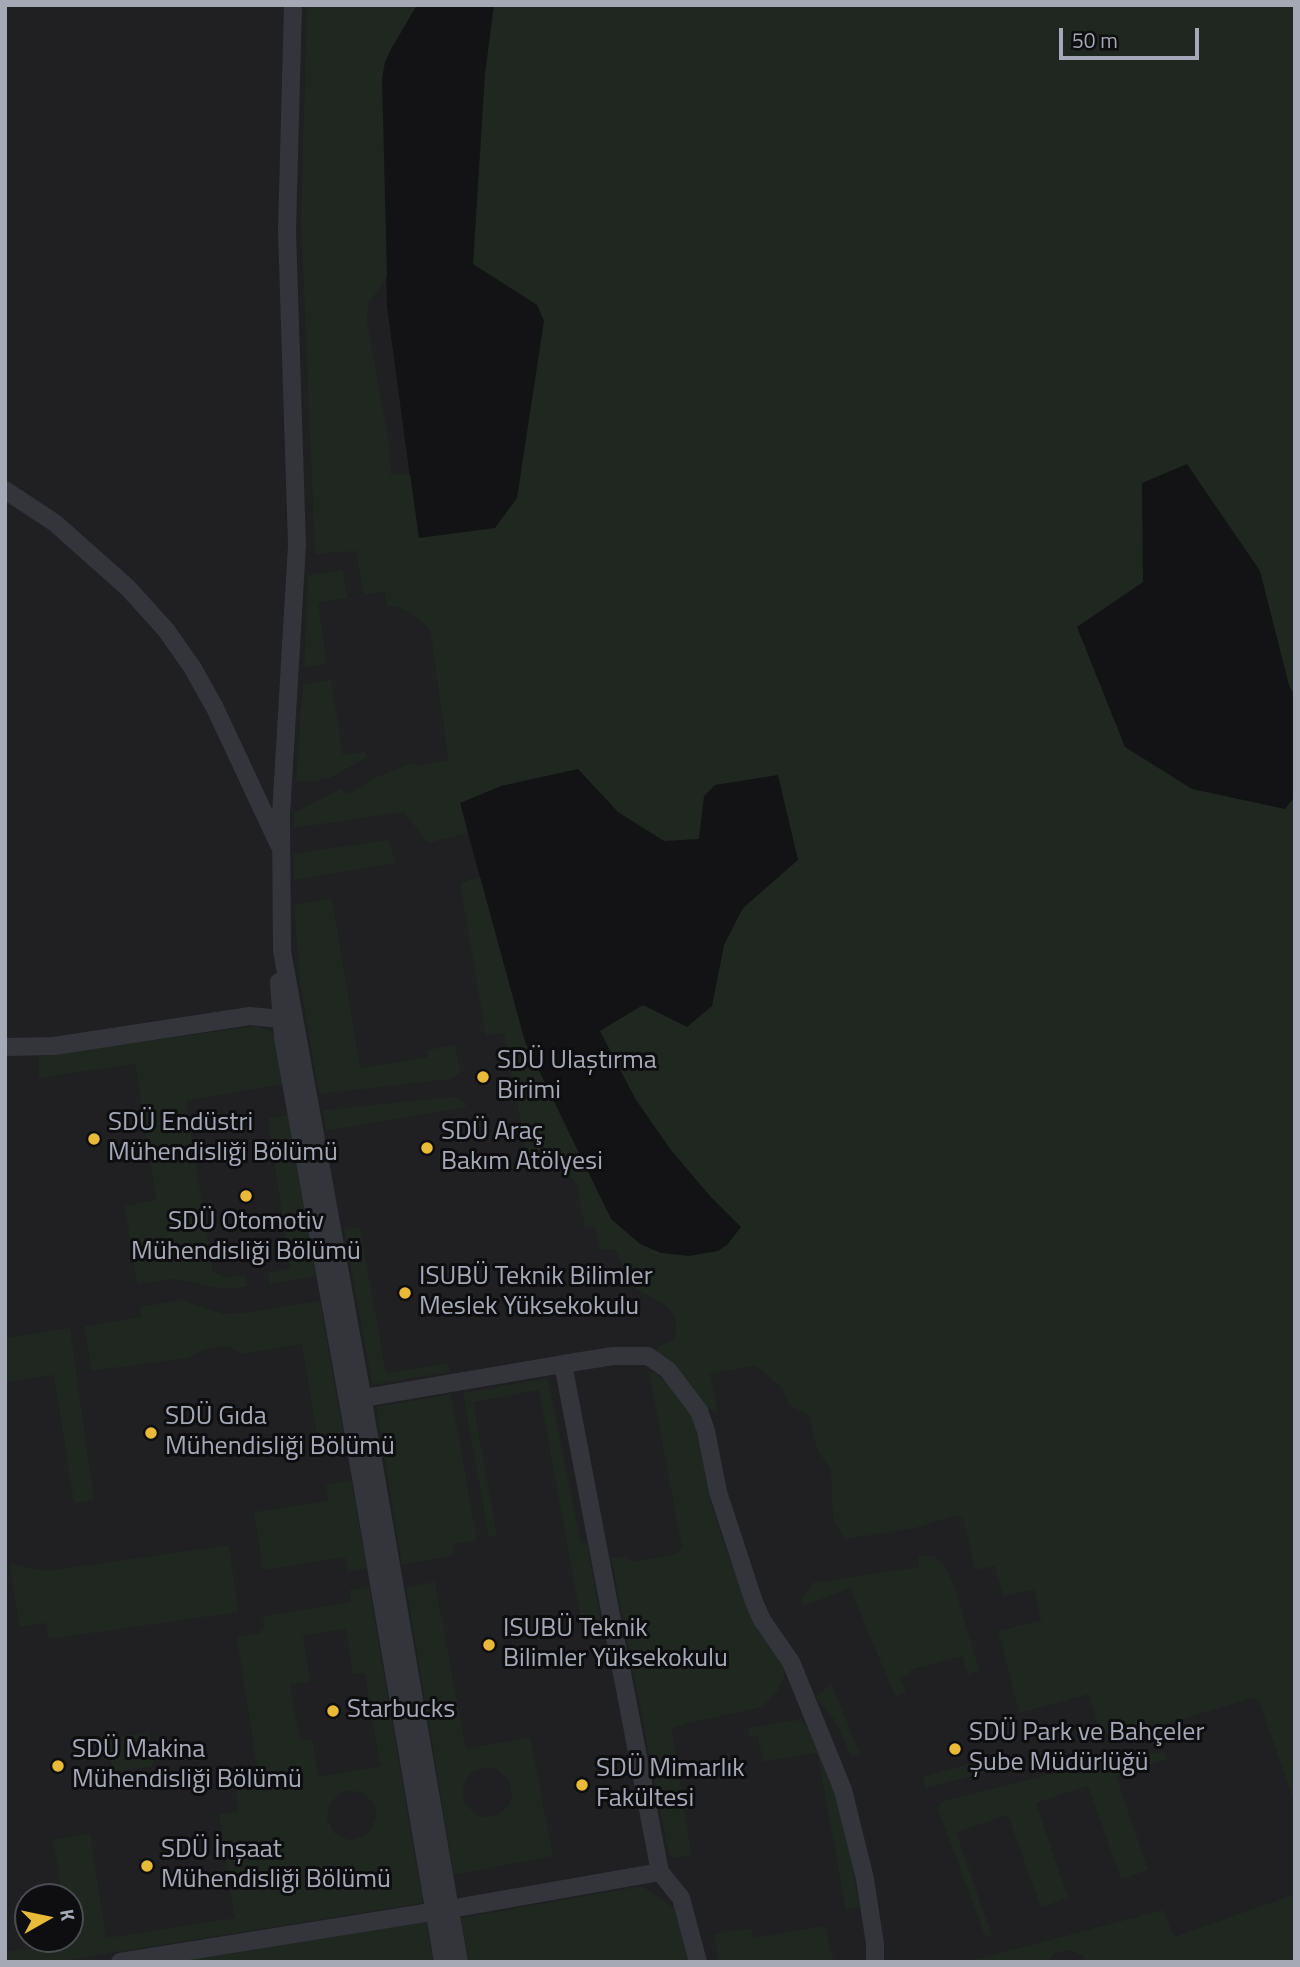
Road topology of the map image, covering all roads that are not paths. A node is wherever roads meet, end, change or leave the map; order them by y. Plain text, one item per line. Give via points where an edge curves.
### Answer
1 (293, 5) edge
2 (5, 490) edge
3 (281, 848) junction
4 (287, 1019) junction
5 (5, 1047) edge
6 (564, 1364) junction
7 (355, 1400) junction
8 (660, 1872) junction
9 (442, 1910) junction
10 (120, 1962) edge
11 (443, 1962) edge
12 (459, 1962) edge
13 (698, 1962) edge
14 (875, 1962) edge

1 - 3 street via 288,231 297,545
2 - 3 street via 55,523 128,588 166,630 215,708
3 - 4 street via 279,987
4 - 5 street via 250,1016 54,1046
4 - 7 street
6 - 7 street
6 - 8 street
6 - 14 street via 648,1356 667,1370 699,1411 718,1492 754,1602 791,1662 843,1790 865,1879
7 - 9 street
8 - 9 street
8 - 13 street via 681,1898
9 - 10 street
9 - 11 street
9 - 12 street

